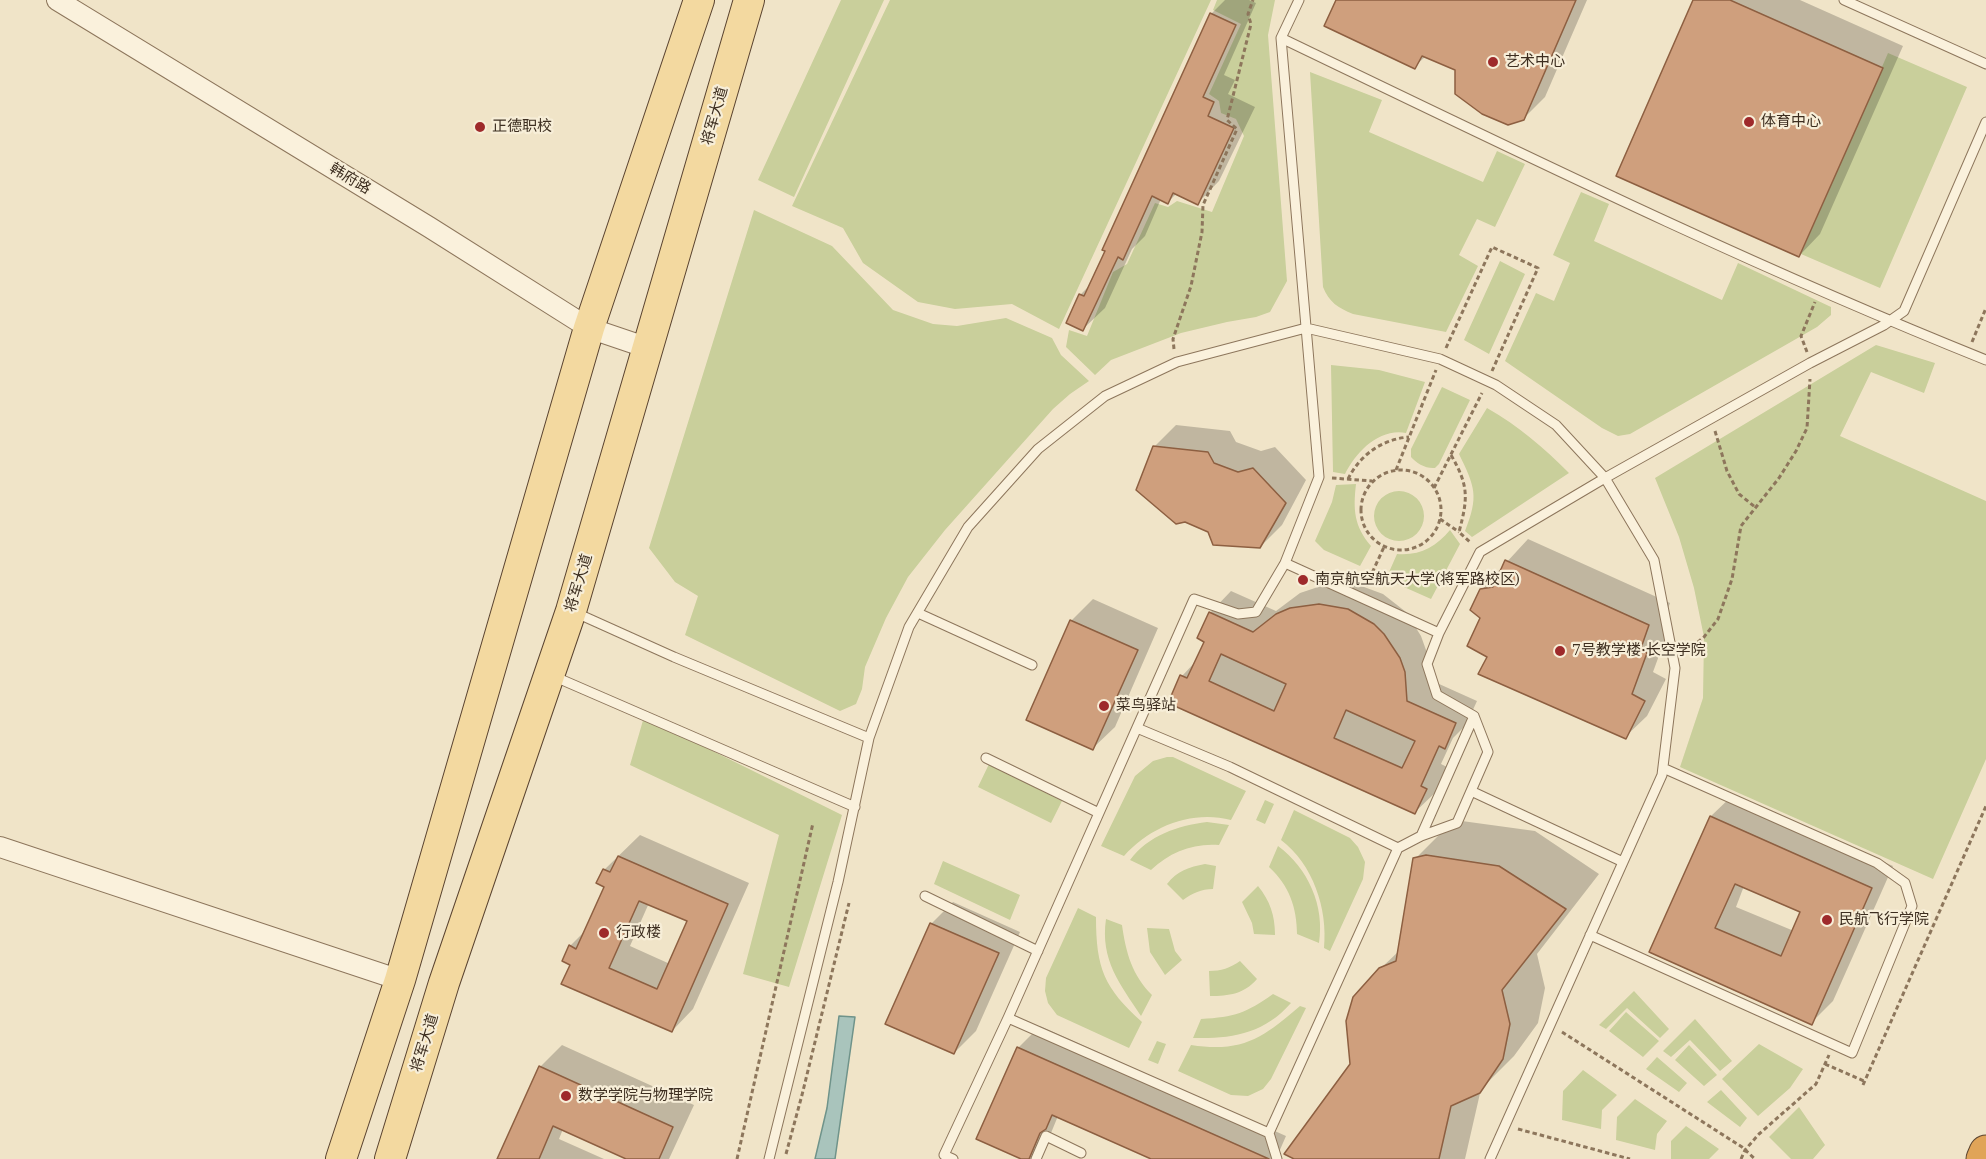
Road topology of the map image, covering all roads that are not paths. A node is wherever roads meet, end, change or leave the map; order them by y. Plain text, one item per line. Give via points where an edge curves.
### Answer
1 (57, 0) edge
2 (699, 0) edge
3 (749, 0) edge
4 (1299, 0) edge
5 (1844, 0) edge
6 (1281, 38) junction
7 (1986, 64) edge
8 (1986, 122) edge
9 (1890, 321) junction
10 (589, 328) junction
11 (1306, 328) junction
12 (648, 348) junction
13 (1986, 360) edge
14 (1605, 478) junction
15 (1286, 563) junction
16 (571, 611) junction
17 (918, 613) junction
18 (1439, 633) junction
19 (1032, 665) dead end
20 (548, 674) junction
21 (1474, 716) junction
22 (1137, 728) junction
23 (869, 738) junction
24 (986, 758) dead end
25 (1663, 768) junction
26 (1471, 791) junction
27 (855, 807) junction
28 (1099, 813) junction
29 (1421, 836) junction
30 (0, 847) edge
31 (1398, 848) junction
32 (1623, 862) junction
33 (925, 896) dead end
34 (1590, 935) junction
35 (1038, 951) junction
36 (400, 980) junction
37 (1008, 1018) junction
38 (1269, 1133) junction
39 (1986, 1152) edge
40 (1081, 1153) dead end
41 (341, 1159) edge
42 (390, 1159) edge
43 (769, 1159) edge
44 (953, 1159) edge
45 (1036, 1159) edge
46 (1277, 1159) edge
47 (1490, 1159) edge
48 (1983, 1159) edge

1 - 10 street, 韩府路
2 - 10 main road
3 - 12 main road, 将军大道
4 - 6 lane
5 - 7 lane
6 - 9 lane via 1555,169
6 - 11 lane
8 - 9 lane via 1904,311
9 - 13 lane
9 - 14 lane
10 - 12 street, 韩府路
10 - 36 main road
11 - 14 lane via 1440,359 1496,385 1556,425
11 - 15 lane via 1319,477
11 - 17 lane via 1177,362 1105,396 1038,448 968,527
12 - 16 main road, 将军大道
14 - 18 lane via 1480,552
14 - 25 lane via 1654,560 1675,668
15 - 18 lane
15 - 22 lane via 1256,612 1238,614 1194,599
16 - 20 main road, 将军大道
16 - 23 lane
17 - 19 lane
17 - 23 lane via 909,627
18 - 21 lane via 1427,664 1437,695
20 - 27 lane
20 - 42 main road, 将军大道 via 444,983
21 - 26 lane via 1488,752
21 - 29 lane
22 - 28 lane
22 - 31 lane via 1230,767
23 - 27 lane
24 - 28 lane
25 - 32 lane
25 - 34 lane via 1877,863 1905,883 1912,906 1852,1053
26 - 29 lane via 1457,823
26 - 32 lane
27 - 43 lane
28 - 35 lane
29 - 31 lane
30 - 36 street
31 - 38 lane
32 - 34 lane
33 - 35 lane
34 - 47 lane
35 - 37 lane
36 - 41 main road
37 - 38 lane
37 - 44 lane via 944,1155
38 - 46 lane
39 - 48 highway
40 - 45 lane via 1047,1136

